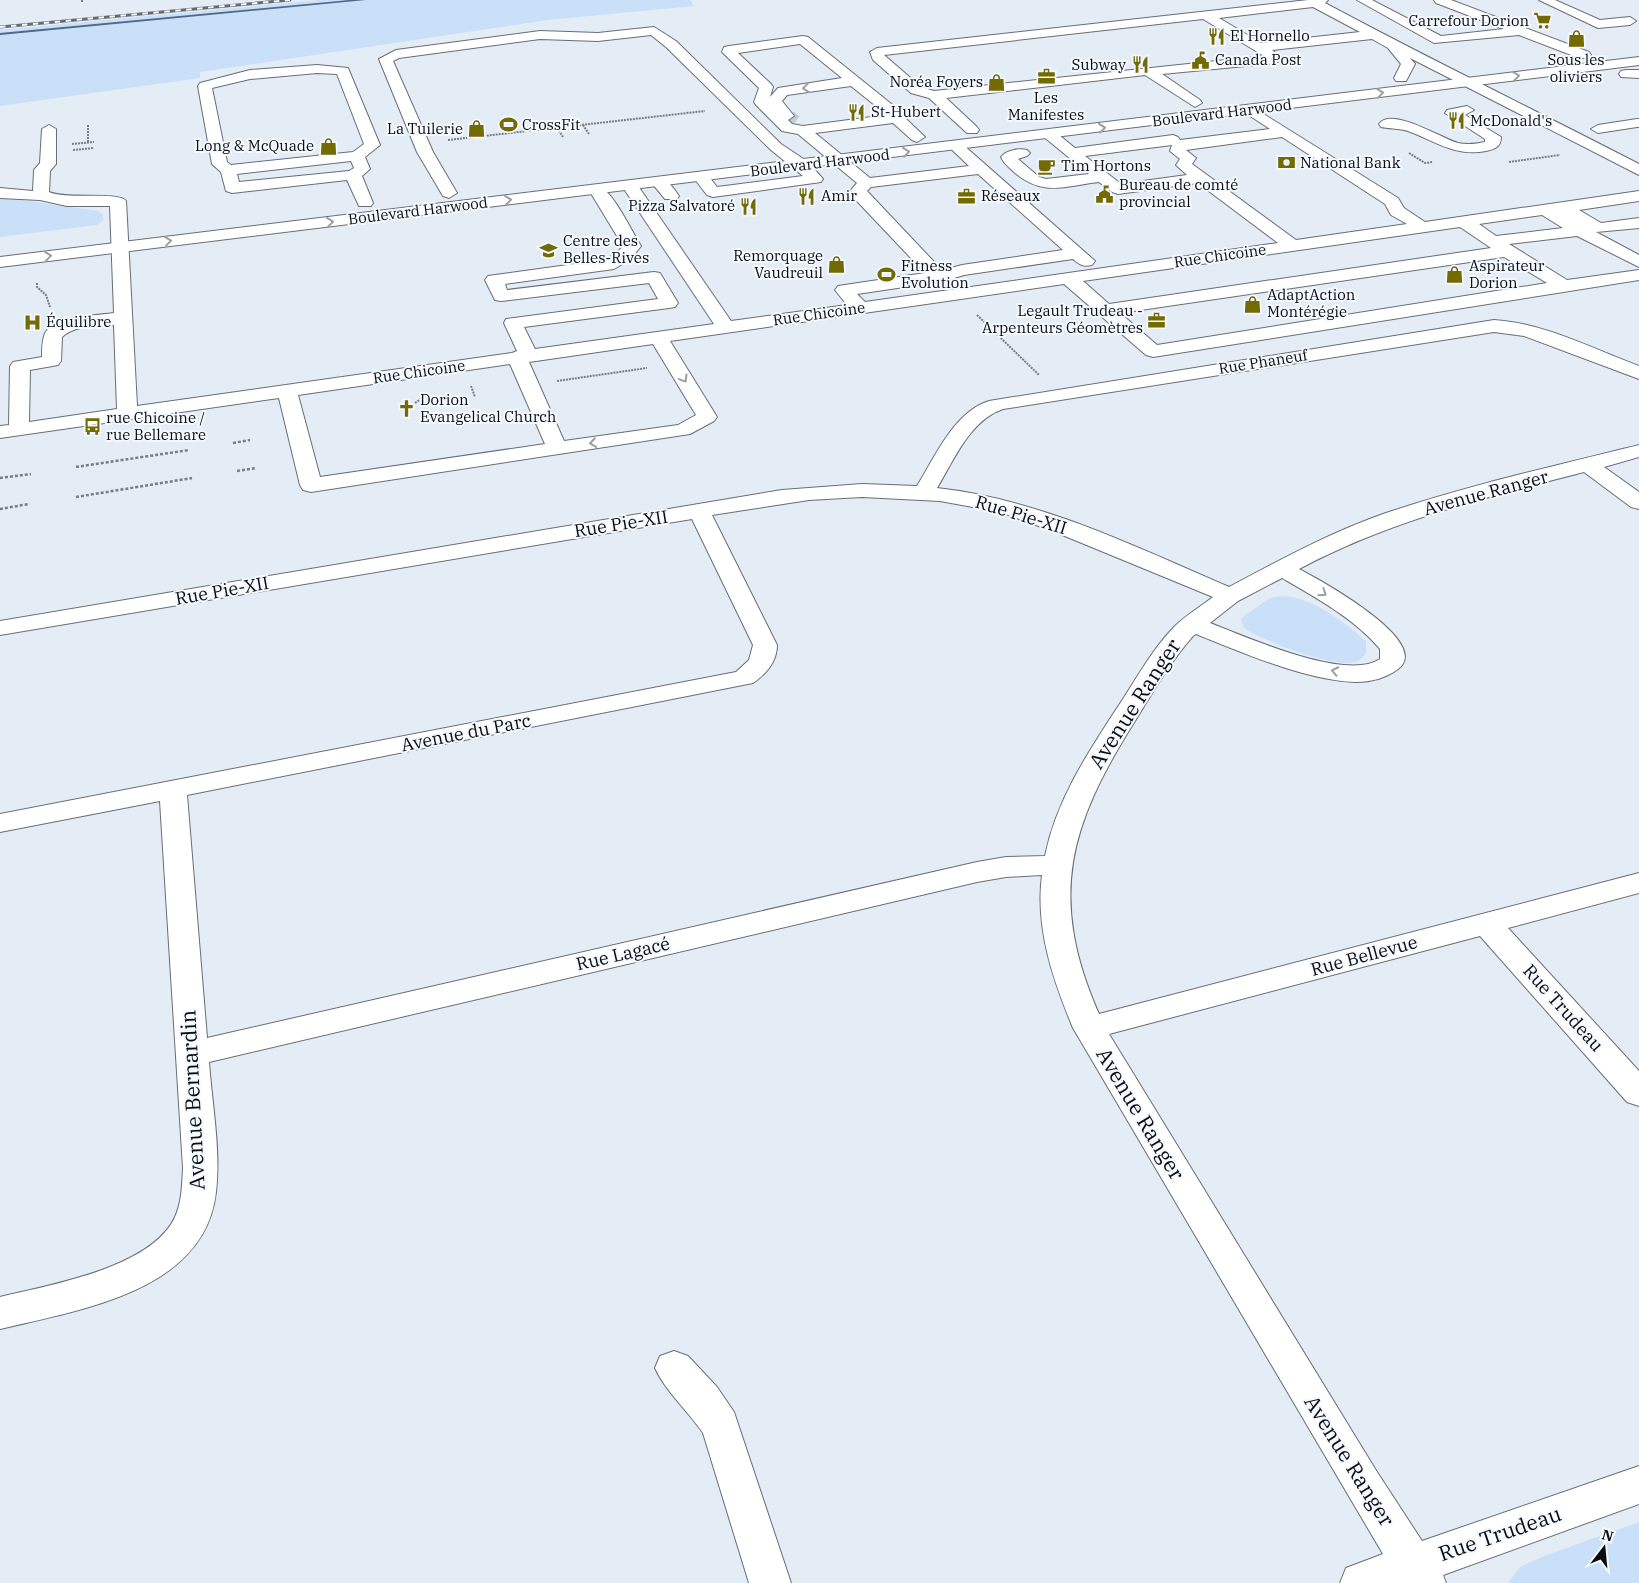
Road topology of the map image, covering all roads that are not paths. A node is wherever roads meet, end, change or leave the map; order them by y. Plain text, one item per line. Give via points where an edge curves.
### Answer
1 (1363, 0) edge
2 (1545, 0) edge
3 (1319, 2) edge
4 (1439, 6) edge
5 (1606, 10) dead end
6 (1209, 11) junction
7 (1420, 14) dead end
8 (1395, 17) junction
9 (1349, 22) junction
10 (1635, 23) edge
11 (1519, 31) junction
12 (1374, 35) junction
13 (1392, 45) junction
14 (1258, 47) junction
15 (1639, 48) edge
16 (1584, 55) junction
17 (1639, 61) edge
18 (1148, 71) junction
19 (1448, 72) junction
20 (1401, 78) junction
21 (854, 81) junction
22 (1468, 82) junction
23 (934, 95) junction
24 (1196, 103) junction
25 (1249, 109) junction
26 (1467, 110) dead end
27 (896, 118) junction
28 (1149, 122) junction
29 (796, 123) junction
30 (1386, 124) dead end
31 (1637, 124) dead end
32 (50, 128) dead end
33 (1598, 128) junction
34 (972, 130) junction
35 (1285, 132) junction
36 (1563, 132) junction
37 (1049, 134) junction
38 (917, 137) junction
39 (1006, 140) junction
40 (1177, 142) junction
41 (956, 146) junction
42 (1597, 148) junction
43 (823, 149) junction
44 (1069, 150) junction
45 (786, 153) junction
46 (1022, 153) junction
47 (357, 156) junction
48 (841, 160) junction
49 (802, 165) junction
50 (982, 169) junction
51 (1637, 169) edge
52 (228, 170) junction
53 (353, 175) junction
54 (1102, 177) junction
55 (1202, 178) junction
56 (659, 182) junction
57 (866, 183) junction
58 (630, 186) junction
59 (597, 190) junction
60 (0, 193) edge
61 (448, 193) junction
62 (42, 195) junction
63 (671, 196) dead end
64 (1639, 196) edge
65 (365, 203) junction
66 (1563, 207) junction
67 (1545, 210) junction
68 (1463, 221) junction
69 (1639, 223) edge
70 (1422, 227) junction
71 (1598, 228) junction
72 (1580, 230) junction
73 (1544, 235) junction
74 (120, 240) junction
75 (1560, 245) dead end
76 (0, 246) edge
77 (1293, 246) junction
78 (1501, 246) junction
79 (1077, 253) junction
80 (1240, 253) junction
81 (1639, 253) edge
82 (1458, 258) junction
83 (0, 262) edge
84 (1639, 262) edge
85 (1474, 268) dead end
86 (1100, 273) junction
87 (1639, 275) edge
88 (942, 276) junction
89 (1068, 278) junction
90 (1321, 278) junction
91 (1281, 284) junction
92 (1564, 286) junction
93 (1336, 289) dead end
94 (501, 296) junction
95 (965, 301) junction
96 (860, 308) junction
97 (1105, 310) junction
98 (122, 318) junction
99 (513, 323) junction
100 (726, 327) junction
101 (658, 337) junction
102 (523, 357) junction
103 (1639, 374) edge
104 (287, 390) junction
105 (127, 413) junction
106 (9, 430) edge
107 (557, 448) junction
108 (1639, 451) edge
109 (1589, 466) junction
110 (923, 492) junction
111 (1639, 502) edge
112 (699, 511) junction
113 (1282, 568) junction
114 (1230, 596) junction
115 (1192, 624) junction
116 (0, 628) edge
117 (174, 790) junction
118 (0, 823) edge
119 (1056, 865) junction
120 (1639, 883) edge
121 (1486, 923) junction
122 (1089, 1028) junction
123 (192, 1054) junction
124 (1639, 1093) edge
125 (0, 1313) edge
126 (674, 1368) dead end
127 (1639, 1486) edge
128 (1420, 1574) edge
129 (770, 1583) edge
130 (1361, 1583) edge

1 - 8 main road
2 - 10 main road via 1598,24
3 - 6 main road
3 - 9 main road
4 - 11 main road via 1463,9
5 - 10 main road
6 - 14 main road
6 - 23 main road via 877,52 878,58 916,90
7 - 8 main road
8 - 9 main road
8 - 11 main road via 1439,40
9 - 12 main road
11 - 16 main road
12 - 13 main road
12 - 14 main road
13 - 19 main road
13 - 20 main road via 1408,64
14 - 18 main road via 1276,58
15 - 16 main road, Boulevard Harwood
16 - 19 main road, Boulevard Harwood
22 -> 17 main road, Boulevard Harwood
18 - 23 main road
18 - 24 main road
19 - 20 main road, Boulevard Harwood
19 - 22 main road
20 - 24 main road, Boulevard Harwood
21 - 27 main road
21 -> 29 main road via 783,91 774,101
21 - 29 main road via 803,40 728,51 766,87 761,102 787,128
25 -> 22 main road, Boulevard Harwood
22 - 36 main road
23 - 34 main road
24 - 34 main road, Boulevard Harwood
25 - 28 main road, Boulevard Harwood
25 - 35 main road
26 - 30 main road via 1452,113 1493,137 1493,143 1467,149 1426,142 1406,131 1402,125
27 - 29 main road
27 - 38 main road
37 -> 28 main road, Boulevard Harwood
28 - 40 main road
29 - 43 main road
31 - 33 main road
32 - 62 main road via 48,164 42,170
33 - 36 main road
33 - 42 main road via 1621,143
34 - 38 main road, Boulevard Harwood
35 - 40 main road
35 - 70 main road via 1392,201 1397,211
36 - 42 main road
37 - 39 main road, Boulevard Harwood
37 - 44 main road
38 - 43 main road, Boulevard Harwood
39 - 41 main road, Boulevard Harwood
39 - 46 main road
40 - 44 main road
40 - 55 main road via 1178,151 1188,158 1184,165
48 -> 41 main road, Boulevard Harwood
41 - 50 main road
42 - 51 main road
43 - 45 main road, Boulevard Harwood
43 - 48 main road
44 - 46 main road
44 - 54 main road
45 - 49 main road
45 - 61 main road, Boulevard Harwood
45 - 61 main road via 654,31 598,37 540,35 391,55 386,59 425,152
46 - 54 main road via 1012,155 1010,160 1037,182 1045,184
47 - 52 main road
47 - 52 main road via 372,145 343,71 326,68 232,76 213,80 205,86 220,164
47 - 53 main road via 362,169
48 - 49 main road, Boulevard Harwood
48 - 57 main road
49 - 56 main road, Boulevard Harwood
50 - 57 main road
50 - 79 main road
52 - 53 main road via 232,188
53 - 65 main road
54 - 55 main road via 1118,189
55 - 77 main road
56 - 58 main road, Boulevard Harwood
56 - 63 main road
57 - 88 main road via 859,190 860,195 931,269
58 - 59 main road, Boulevard Harwood
58 - 100 main road
74 -> 59 main road, Boulevard Harwood
59 - 94 main road via 632,246 624,257 608,265 494,280
60 - 62 main road
61 - 65 main road, Boulevard Harwood
62 - 74 main road via 90,203 118,201
64 - 66 main road, Rue Chicoine
65 - 74 main road, Boulevard Harwood
66 - 67 main road, Rue Chicoine
66 - 71 main road
67 - 68 main road, Rue Chicoine
67 - 72 main road
68 - 70 main road, Rue Chicoine
68 - 78 main road
69 - 71 main road
70 - 77 main road, Rue Chicoine
71 - 81 main road
72 - 73 main road
72 - 84 main road
73 - 75 main road
73 - 78 main road
74 - 76 main road, Boulevard Harwood
83 -> 74 main road, Boulevard Harwood
74 - 98 main road
77 - 80 main road, Rue Chicoine
78 - 82 main road
78 - 92 main road
79 - 86 main road
79 - 88 main road via 962,270
80 - 86 main road, Rue Chicoine
80 - 91 main road
82 - 85 main road
82 - 90 main road
86 - 89 main road, Rue Chicoine
87 - 92 main road
88 - 95 main road
88 - 96 main road via 844,290
89 - 95 main road, Rue Chicoine
89 - 97 main road
90 - 91 main road
90 - 93 main road
91 - 97 main road
92 - 97 main road via 1154,351
94 - 99 main road
94 - 99 main road via 654,277 669,303
95 - 96 main road, Rue Chicoine
96 - 100 main road, Rue Chicoine
98 - 105 main road
98 - 106 main road via 66,326 53,336 51,361 20,366
99 - 102 main road
100 - 101 main road, Rue Chicoine
101 - 102 main road, Rue Chicoine
101 -> 107 main road via 707,417 683,430
102 - 104 main road, Rue Chicoine
102 - 107 main road
103 - 110 main road, Rue Phaneuf via 1523,329 1494,326 1028,399 989,407 979,413
104 - 105 main road, Rue Chicoine
104 - 107 main road via 311,485
105 - 106 main road, Rue Chicoine
108 - 109 main road, Avenue Ranger
109 - 111 main road
109 - 113 main road, Avenue Ranger via 1409,513 1354,534
110 - 112 main road, Rue Pie-XII via 818,492
110 - 114 main road, Rue Pie-XII via 995,504 1038,517
112 - 116 main road, Rue Pie-XII
112 - 117 main road, Avenue du Parc via 765,645 763,660 744,678
113 - 114 main road, Avenue Ranger
113 -> 115 main road, Avenue Ranger via 1373,629 1391,648 1392,662 1372,673 1341,673 1293,660
114 - 115 main road, Avenue Ranger
115 - 119 main road, Avenue Ranger via 1156,666 1100,755 1069,816
117 - 118 main road, Avenue du Parc
117 - 123 main road, Avenue Bernardin
119 - 122 main road, Avenue Ranger via 1056,926 1066,973
119 - 123 main road, Rue Lagacé via 977,872
120 - 121 main road, Rue Bellevue
121 - 122 main road, Rue Bellevue
121 - 124 main road, Rue Trudeau
122 - 128 main road, Avenue Ranger via 1363,1486
123 - 125 main road, Avenue Bernardin via 200,1191 187,1229 161,1257 126,1276 79,1293
126 - 129 main road via 720,1425
127 - 128 main road, Rue Trudeau
128 - 130 main road, Rue Trudeau

